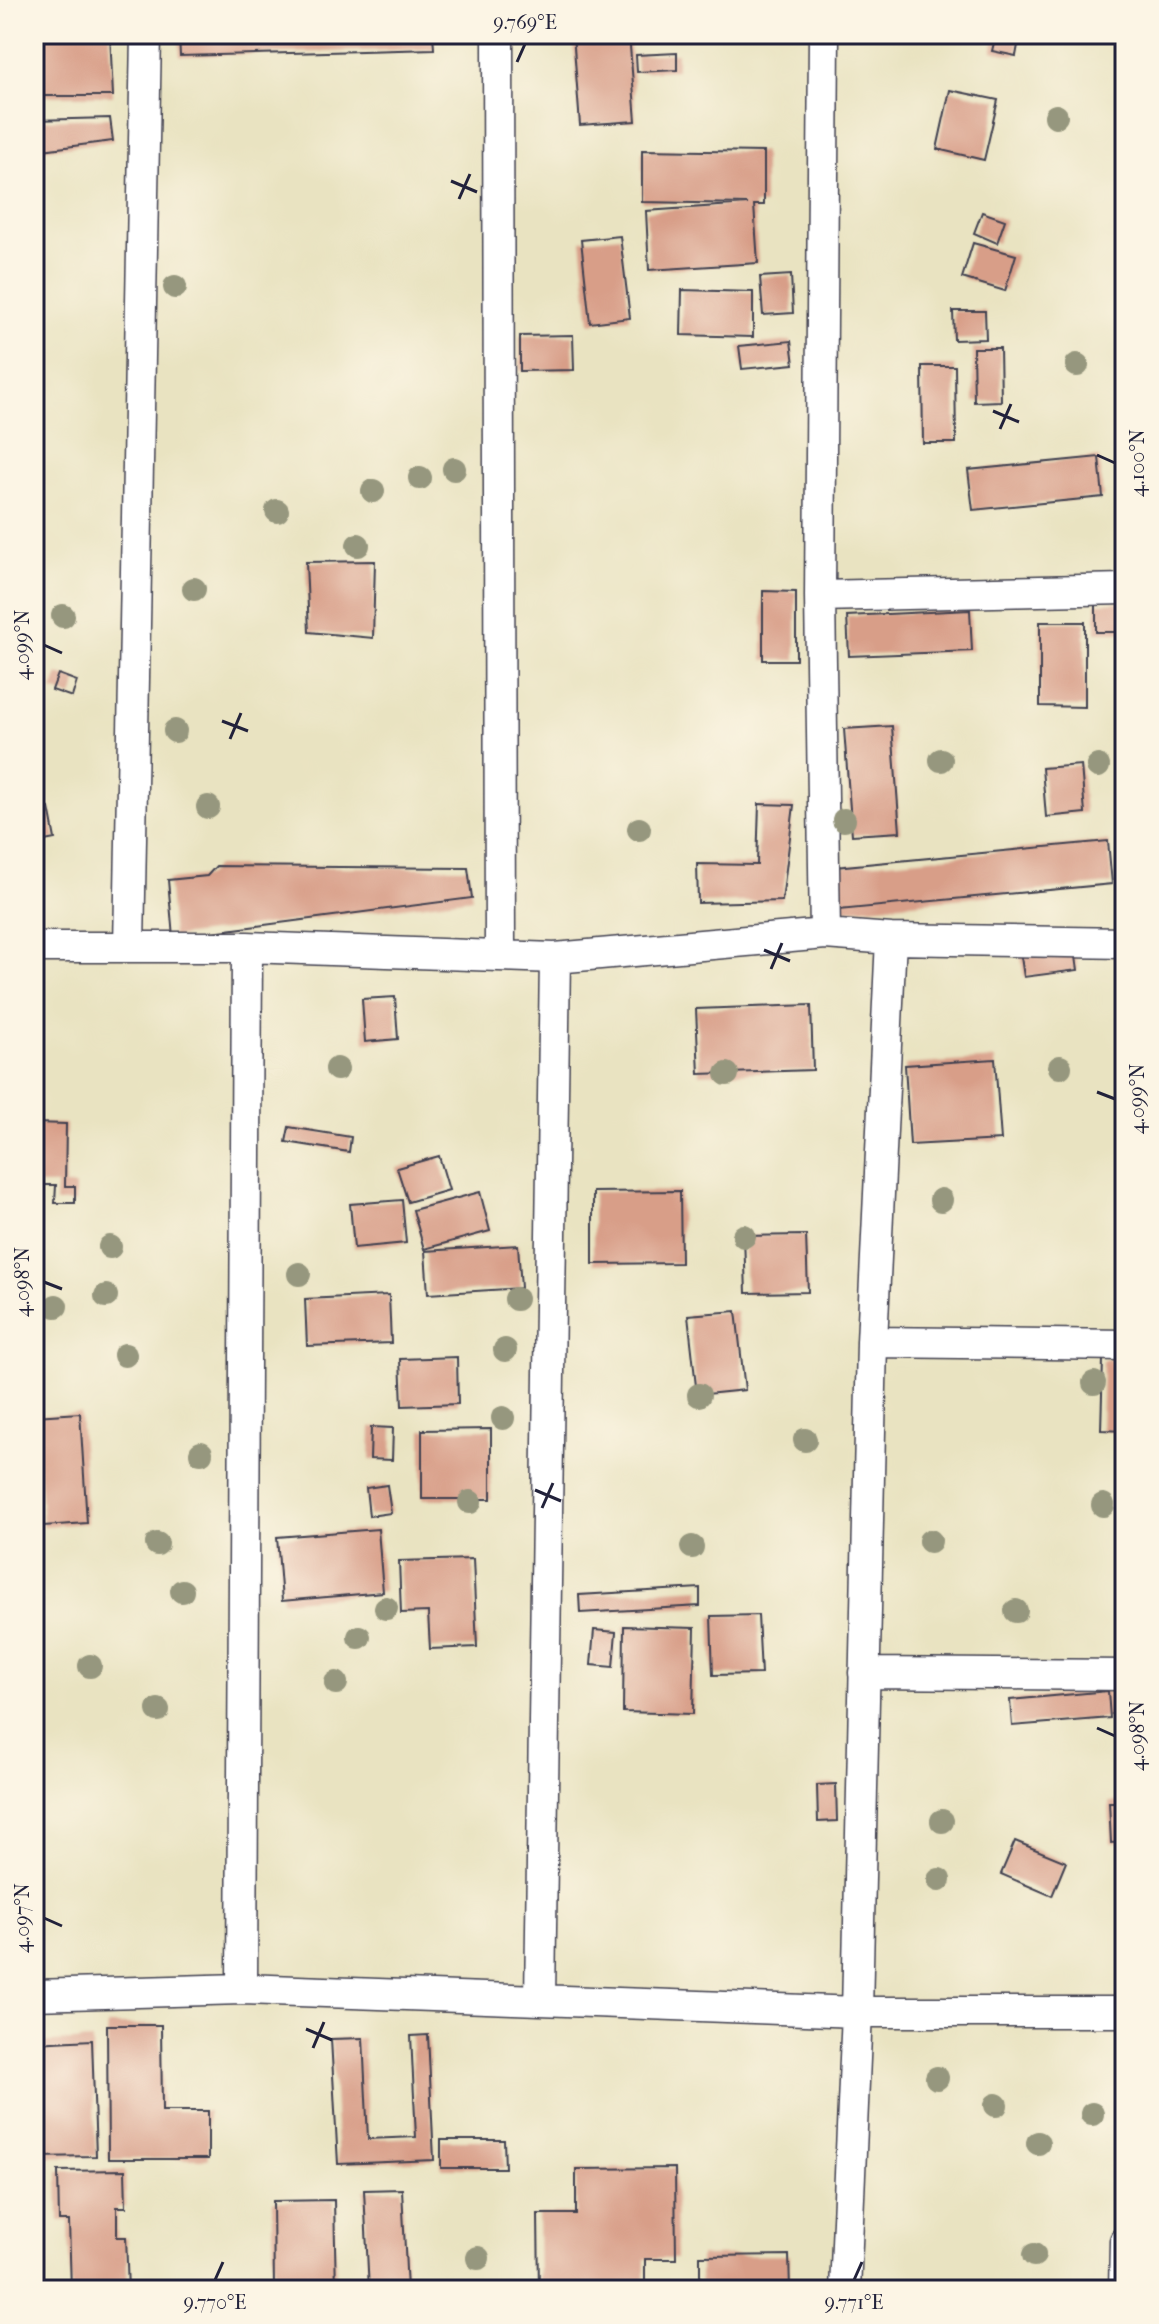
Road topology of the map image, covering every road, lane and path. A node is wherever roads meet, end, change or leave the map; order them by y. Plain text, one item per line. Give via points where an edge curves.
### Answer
1 (146, 34) edge
2 (498, 34) edge
3 (824, 34) edge
4 (1125, 589) edge
5 (820, 596) junction
6 (825, 934) junction
7 (891, 939) junction
8 (1125, 943) edge
9 (34, 947) edge
10 (129, 947) junction
11 (247, 947) junction
12 (500, 956) junction
13 (555, 958) junction
14 (872, 1342) junction
15 (1125, 1345) edge
16 (864, 1673) junction
17 (1125, 1675) edge
18 (242, 1989) junction
19 (34, 1995) edge
20 (540, 1999) junction
21 (857, 2012) junction
22 (1125, 2012) edge
23 (1125, 2241) edge
24 (845, 2290) edge
25 (1124, 2290) edge

1 - 10 street
2 - 12 street
3 - 5 street
4 - 5 street
5 - 6 street
6 - 7 street
6 - 13 street
7 - 8 street
7 - 14 street
9 - 10 street
10 - 11 street
11 - 12 street
11 - 18 street
12 - 13 street
13 - 20 street
14 - 15 street
14 - 16 street
16 - 17 street
16 - 21 street
18 - 19 street
18 - 20 street
20 - 21 street
21 - 22 street
21 - 24 street
23 - 25 street

